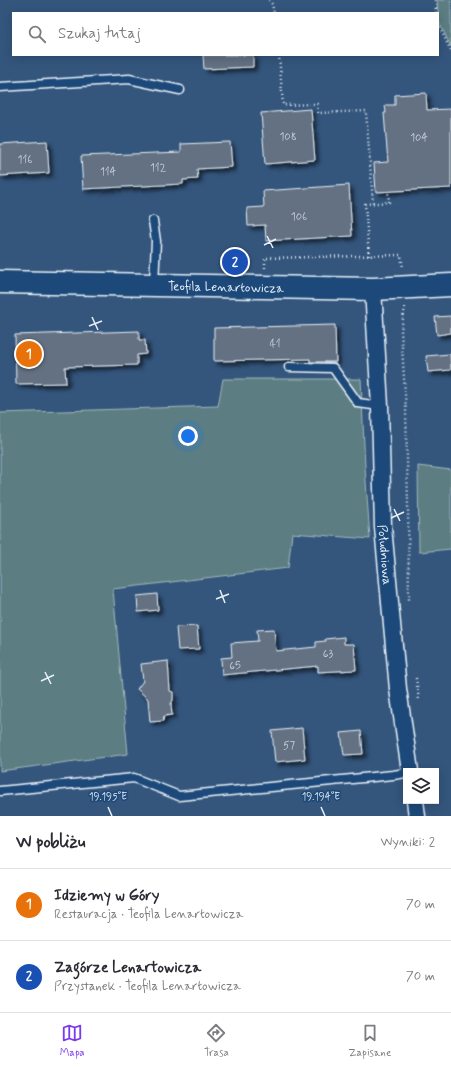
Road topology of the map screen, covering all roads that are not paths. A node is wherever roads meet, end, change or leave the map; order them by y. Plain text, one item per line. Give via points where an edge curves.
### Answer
1 (0, 87) edge
2 (180, 90) dead end
3 (153, 221) dead end
4 (0, 282) edge
5 (154, 284) junction
6 (451, 285) edge
7 (373, 289) junction
8 (289, 367) dead end
9 (380, 406) junction
10 (410, 768) edge
11 (403, 773) edge
12 (0, 791) edge
13 (415, 804) edge
14 (417, 816) edge

1 - 2 lane via 129,79
3 - 5 lane via 156,240
4 - 5 street, Teofila Lenartowicza
5 - 7 street, Teofila Lenartowicza
6 - 7 street, Teofila Lenartowicza
7 - 9 street, Południowa
8 - 9 lane via 333,368 358,403
9 - 10 street, Południowa via 383,527 398,689
11 - 12 lane via 179,796 134,778
13 - 14 street

